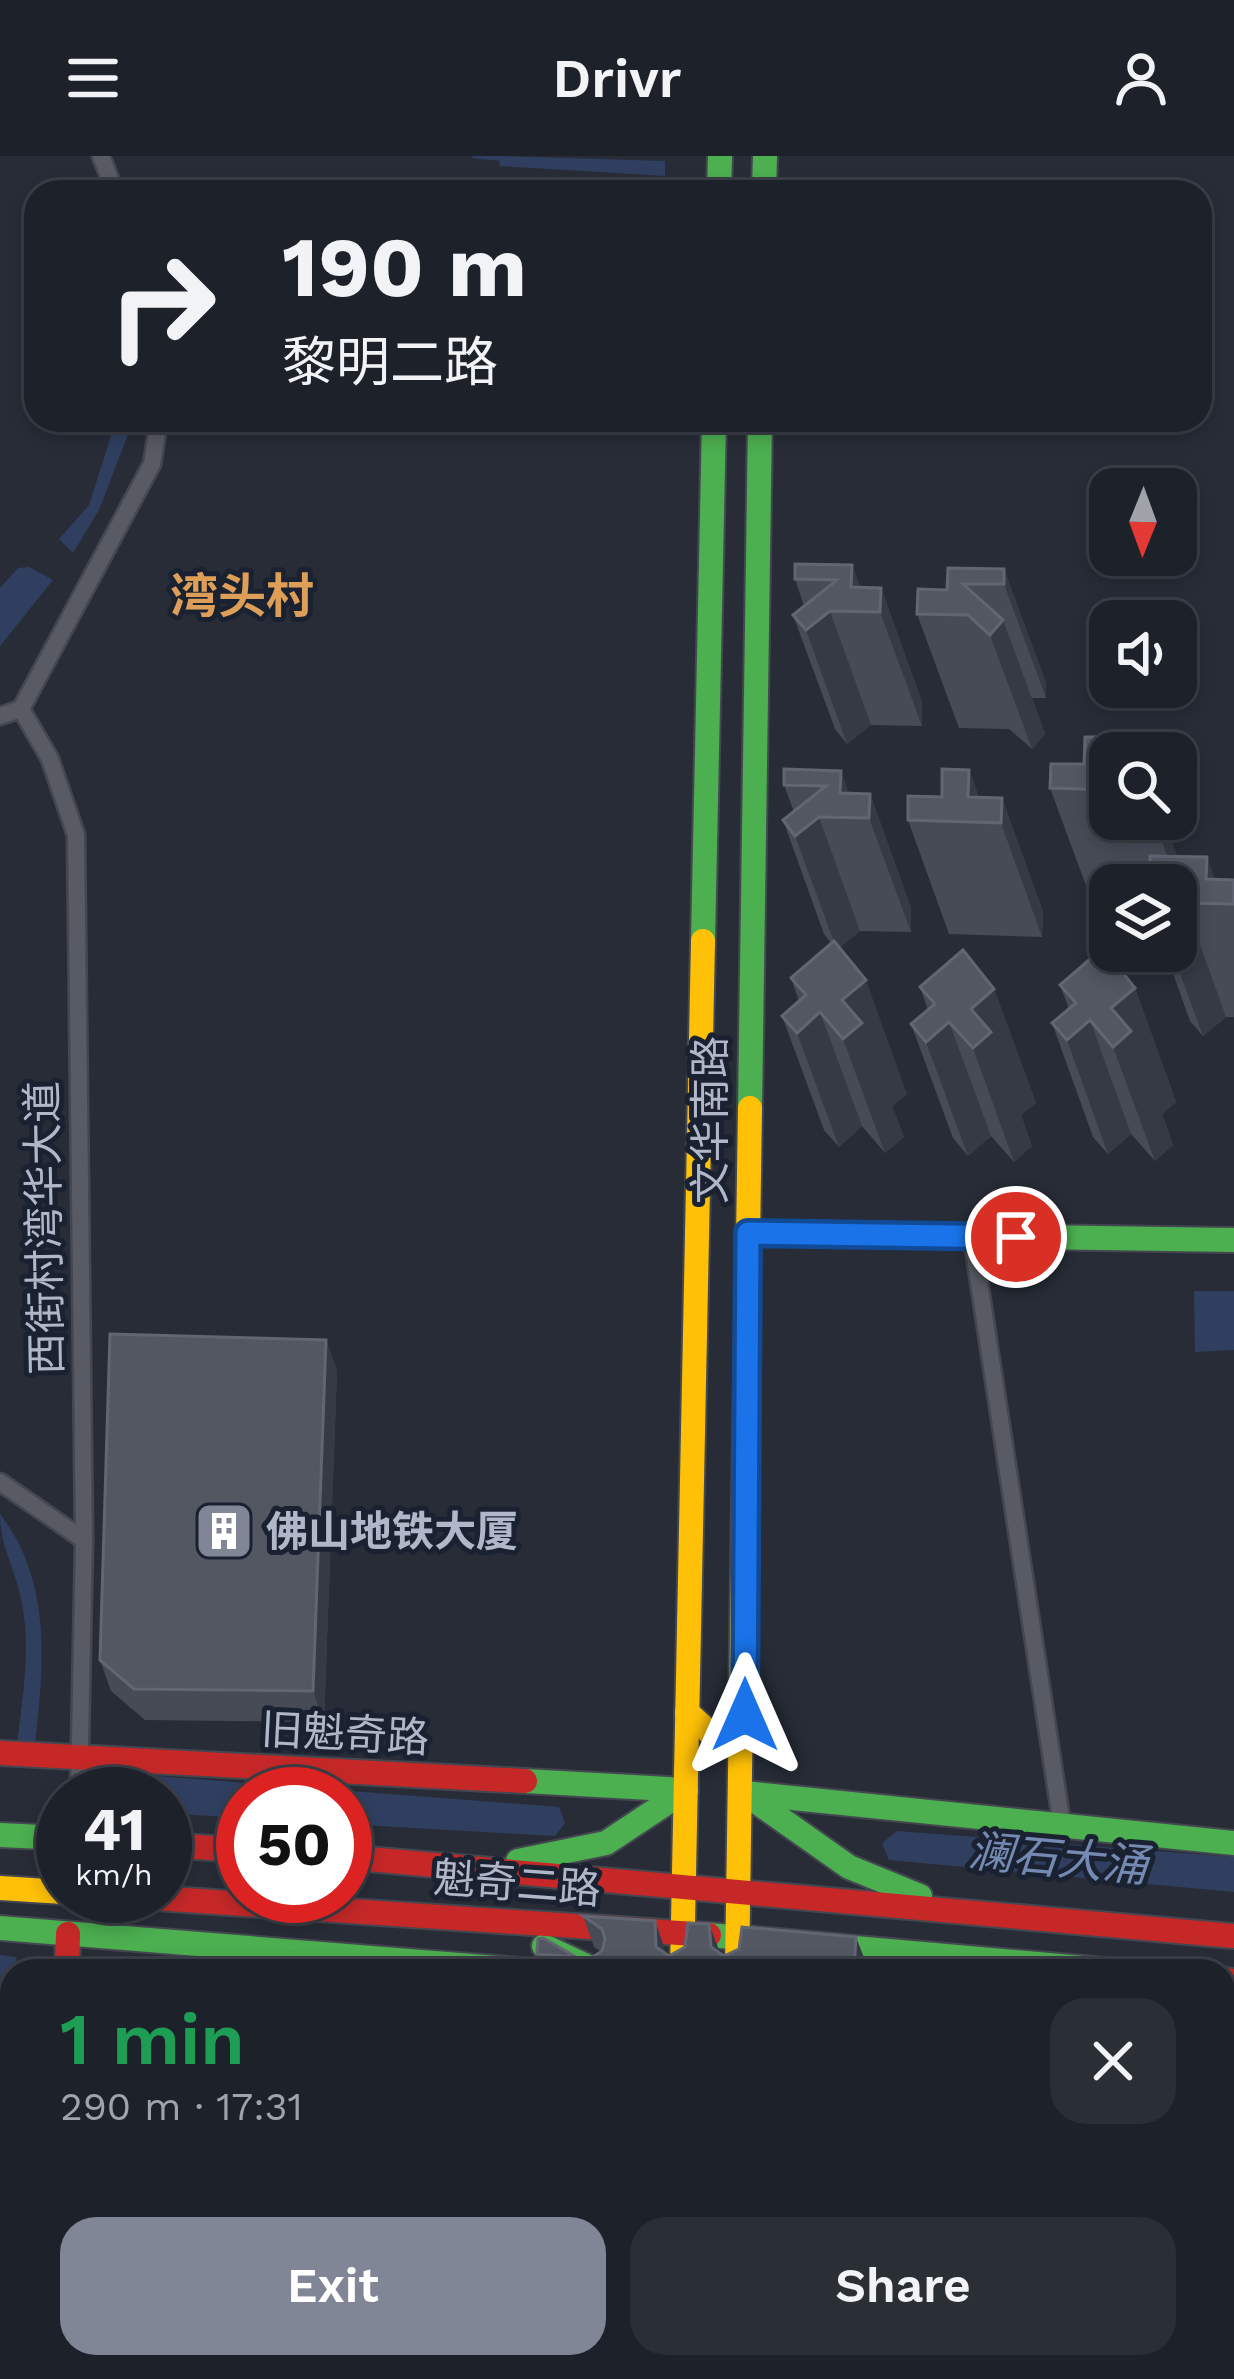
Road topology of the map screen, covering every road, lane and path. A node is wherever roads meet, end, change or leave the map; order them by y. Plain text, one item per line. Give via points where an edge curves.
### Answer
1 (157, 432) edge
2 (715, 432) edge
3 (760, 432) edge
4 (21, 709) junction
5 (0, 716) edge
6 (748, 1233) junction
7 (972, 1236) junction
8 (1234, 1240) edge
9 (0, 1482) edge
10 (83, 1540) junction
11 (687, 1712) junction
12 (745, 1715) junction
13 (0, 1753) edge
14 (81, 1758) junction
15 (80, 1767) edge
16 (686, 1790) junction
17 (744, 1793) junction
18 (1062, 1825) junction
19 (0, 1835) edge
20 (36, 1837) edge
21 (1234, 1843) edge
22 (372, 1859) edge
23 (482, 1868) junction
24 (684, 1887) junction
25 (0, 1888) edge
26 (36, 1890) edge
27 (741, 1892) junction
28 (192, 1900) edge
29 (404, 1914) junction
30 (1031, 1919) junction
31 (0, 1928) edge
32 (682, 1933) junction
33 (68, 1934) junction
34 (1234, 1936) edge
35 (739, 1937) junction
36 (68, 1959) edge
37 (382, 1959) edge
38 (576, 1959) edge
39 (682, 1959) edge
40 (738, 1959) edge
41 (984, 1959) edge

1 - 4 street via 152,464
2 - 11 main road, 文华南路
3 - 6 main road, 文华南路
4 - 5 street
4 - 10 street, 西街村湾华大道 via 50,759 76,836
6 - 7 main road
6 - 12 main road, 文华南路
7 - 8 main road
7 - 18 street
9 - 10 street
10 - 14 street, 西街村湾华大道
11 - 12 main road via 723,1734
11 - 16 main road, 文华南路
12 - 17 main road, 文华南路
13 - 14 main road, 旧魁奇路
14 - 15 street, 西街村湾华大道
14 - 16 main road, 旧魁奇路
16 - 23 main road via 606,1843
16 - 24 main road, 文华南路
17 - 18 main road
17 - 27 main road, 文华南路
17 - 30 main road via 830,1857 894,1890
18 - 21 main road
19 - 20 main road
22 - 23 main road, 魁奇二路
23 - 24 main road, 魁奇二路
24 - 27 main road, 魁奇二路
24 - 32 main road, 文华南路
25 - 26 main road
27 - 30 main road, 魁奇二路
27 - 35 main road, 文华南路
28 - 29 main road, 魁奇二路
29 - 32 main road, 魁奇二路
29 - 38 main road
30 - 34 main road, 魁奇二路
31 - 33 main road
32 - 35 main road, 魁奇二路
32 - 39 main road, 文华南路
33 - 36 main road
33 - 37 main road
35 - 40 main road, 文华南路
35 - 41 main road, 魁奇二路

